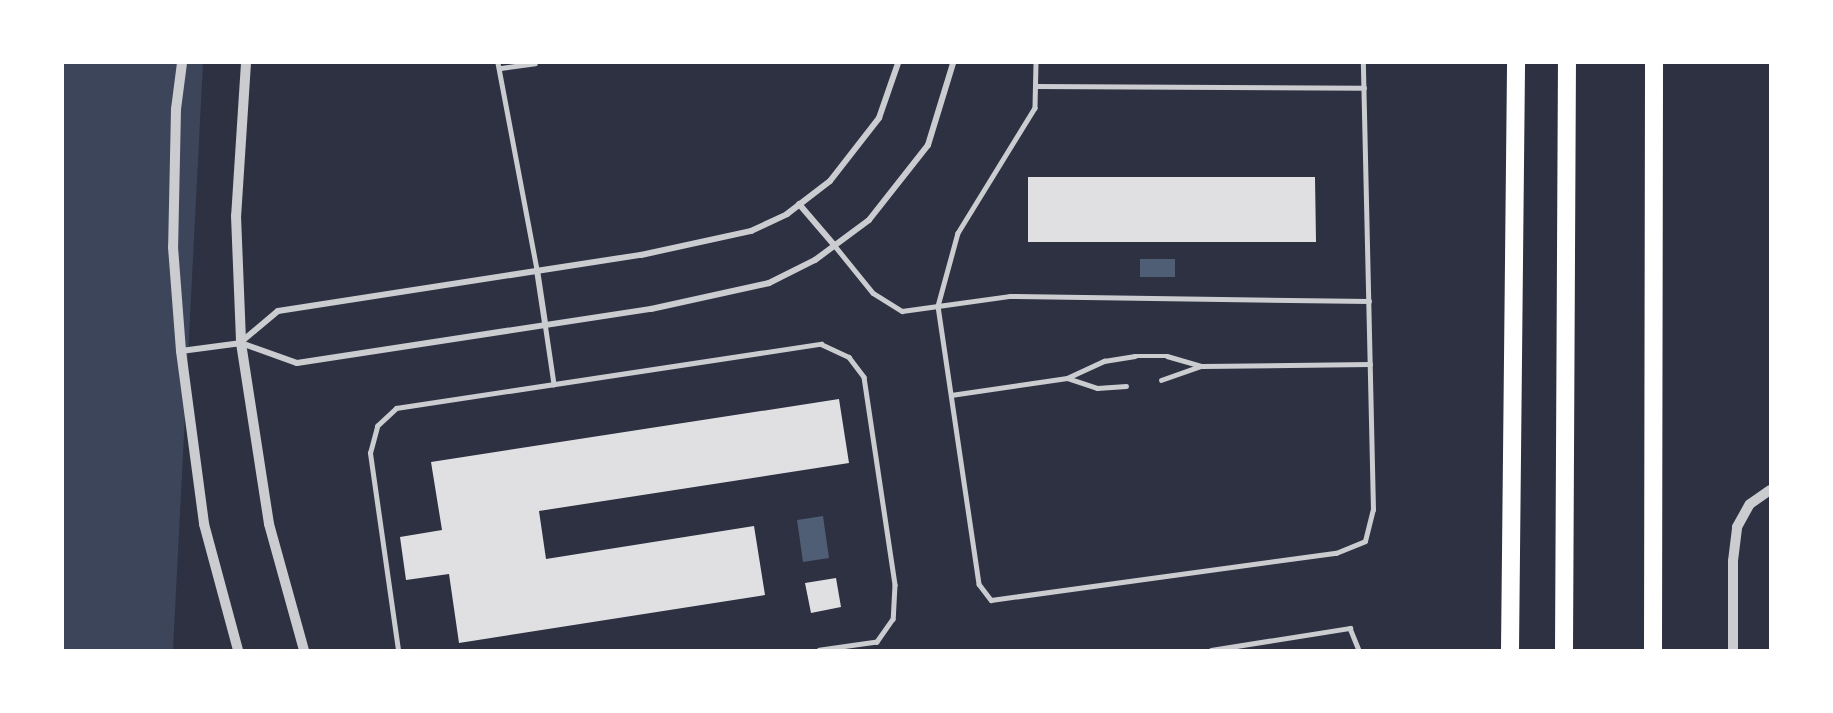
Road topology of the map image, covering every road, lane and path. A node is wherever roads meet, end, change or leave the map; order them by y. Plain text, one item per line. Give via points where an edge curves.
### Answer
1 (182, 63) edge
2 (246, 63) edge
3 (535, 63) edge
4 (898, 63) edge
5 (953, 63) edge
6 (1036, 63) edge
7 (1363, 63) edge
8 (1516, 63) edge
9 (1567, 63) edge
10 (1654, 63) edge
11 (500, 65) edge
12 (1035, 86) junction
13 (1364, 88) junction
14 (799, 204) junction
15 (835, 246) junction
16 (537, 270) junction
17 (1369, 301) junction
18 (938, 306) junction
19 (545, 324) junction
20 (241, 342) junction
21 (181, 351) junction
22 (1370, 364) junction
23 (1202, 366) junction
24 (1067, 378) junction
25 (1161, 380) dead end
26 (554, 384) junction
27 (1126, 386) dead end
28 (951, 395) junction
29 (1770, 490) edge
30 (238, 650) edge
31 (304, 650) edge
32 (398, 650) edge
33 (820, 650) edge
34 (1211, 650) edge
35 (1359, 650) edge
36 (1510, 650) edge
37 (1564, 650) edge
38 (1653, 650) edge
39 (1733, 650) edge

1 - 21 street via 176,109 173,248
2 - 20 street via 236,216
3 - 11 lane
4 - 14 street via 879,118 830,181
5 - 15 street via 928,145 869,220
6 - 12 lane
7 - 13 lane
8 - 36 highway
9 - 37 highway
10 - 38 highway
11 - 16 lane
12 - 13 lane
12 - 18 lane via 1035,108 958,233
13 - 17 lane
14 - 15 street
14 - 16 street via 751,231 641,255
15 - 18 lane via 873,293 902,311
15 - 19 street via 769,283 651,309
16 - 19 street
16 - 20 street via 278,311
17 - 18 lane via 1011,296
17 - 22 lane
18 - 28 lane
19 - 20 street via 297,363
19 - 26 lane
20 - 21 street
20 - 31 street via 269,524
21 - 30 street via 204,524
22 - 23 lane
22 - 28 lane via 1373,510 1365,541 1336,553 991,600 979,584
23 - 24 lane via 1167,356 1135,356 1104,361
23 - 25 lane
24 - 27 lane via 1098,388
24 - 28 lane
26 - 32 lane via 396,408 377,426 370,453
26 - 33 lane via 821,344 849,357 864,377 895,585 893,619 877,642
29 - 39 street via 1750,504 1737,527
34 - 35 lane via 1350,628

